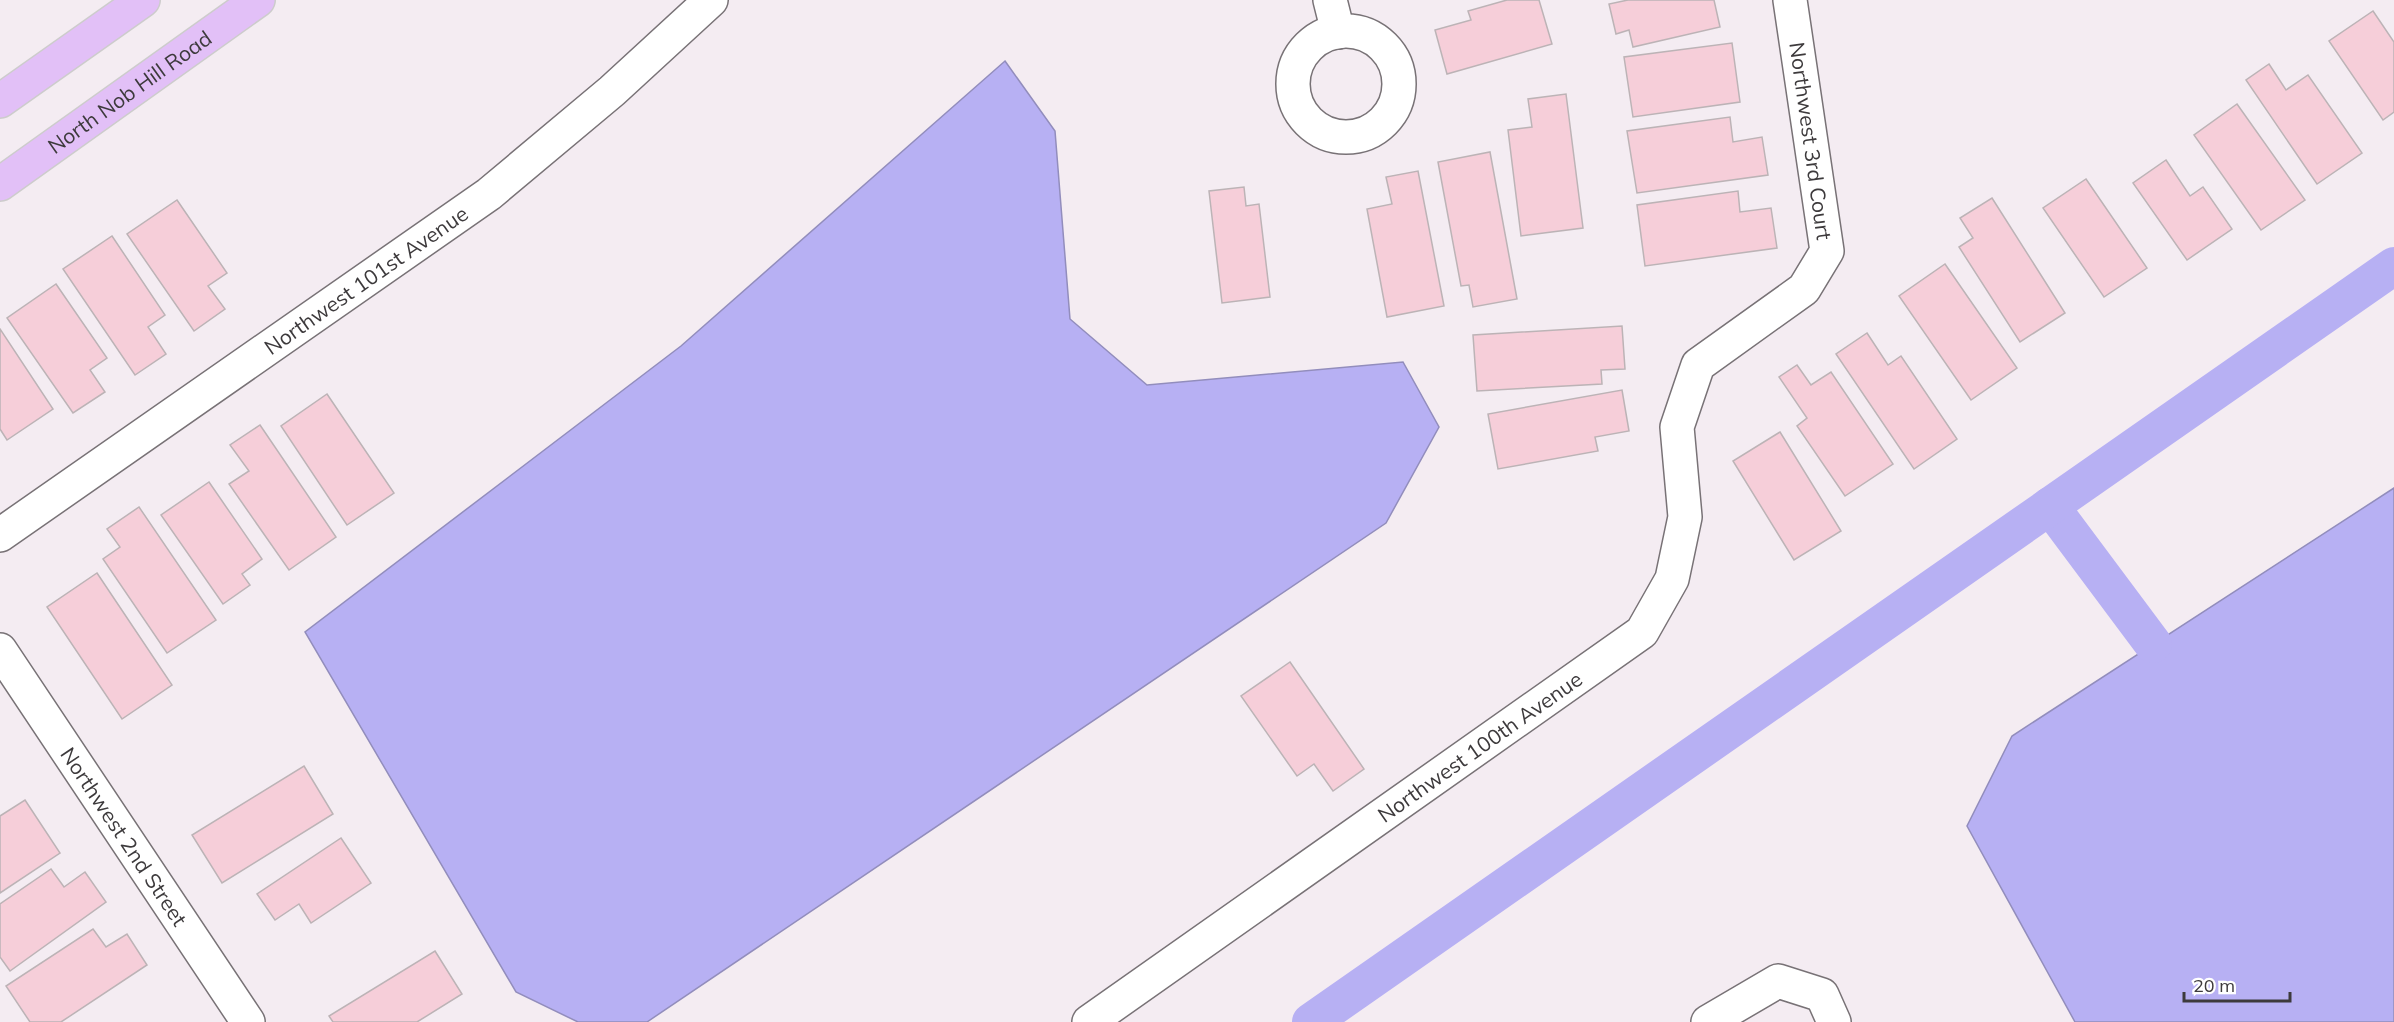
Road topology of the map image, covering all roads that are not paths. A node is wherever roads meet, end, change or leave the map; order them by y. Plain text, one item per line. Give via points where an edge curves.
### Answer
1 (143, 0) edge
2 (258, 0) edge
3 (711, 0) edge
4 (1330, 0) edge
5 (1791, 0) edge
6 (1338, 32) dead end
7 (0, 101) edge
8 (0, 184) edge
9 (1698, 364) joint
10 (0, 535) edge
11 (0, 650) edge
12 (248, 1022) edge
13 (1089, 1022) edge
14 (1708, 1022) edge
15 (1834, 1022) edge

1 - 7 main road
2 - 8 main road, North Nob Hill Road
3 - 10 street, Northwest 101st Avenue via 612,92 489,194
4 - 6 street
5 - 9 street, Northwest 3rd Court via 1827,251 1804,289
9 - 13 street, Northwest 100th Avenue via 1677,427 1683,528 1672,579 1642,632
11 - 12 street, Northwest 2nd Street
14 - 15 street via 1778,981 1822,995

